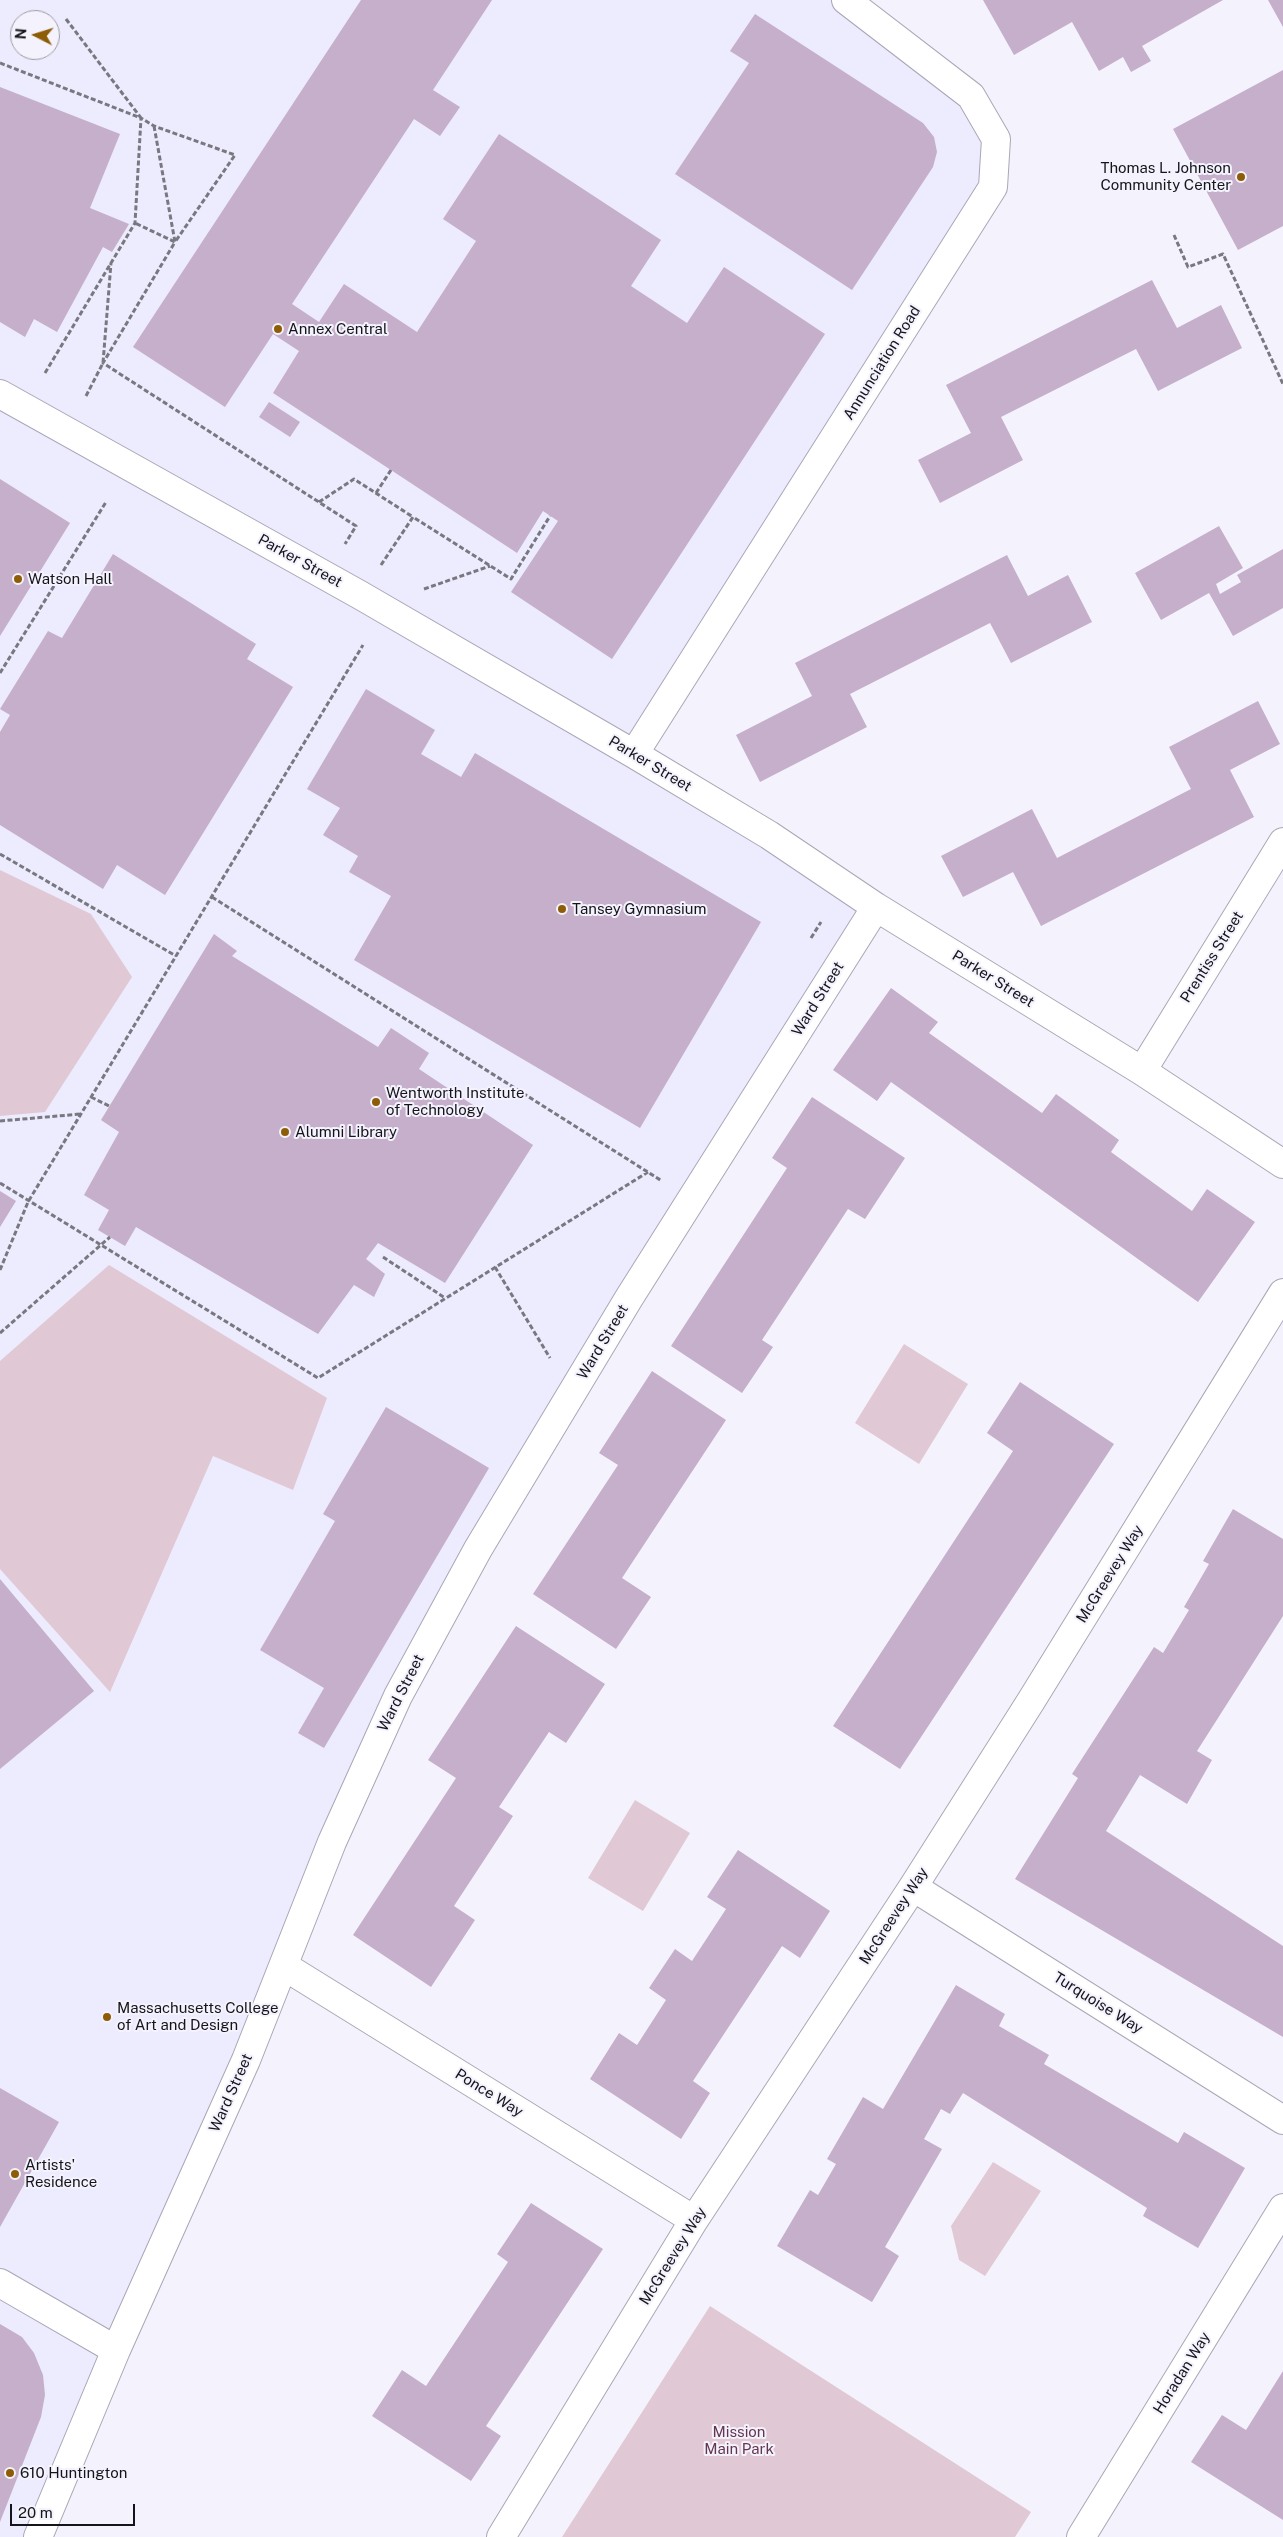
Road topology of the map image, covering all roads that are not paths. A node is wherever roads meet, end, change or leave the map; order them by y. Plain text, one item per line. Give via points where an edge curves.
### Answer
1 (846, 0) edge
2 (0, 394) edge
3 (634, 754) junction
4 (1283, 842) edge
5 (876, 907) junction
6 (1142, 1071) junction
7 (1283, 1164) edge
8 (1283, 1293) edge
9 (913, 1887) junction
10 (284, 1966) junction
11 (1283, 2120) edge
12 (1283, 2208) edge
13 (694, 2220) junction
14 (0, 2283) edge
15 (116, 2350) junction
16 (38, 2537) edge
17 (501, 2537) edge
18 (1081, 2537) edge

1 - 3 street, Annunciation Road via 971,96 996,139 993,186
2 - 3 street, Parker Street via 369,600
3 - 5 street, Parker Street via 769,835
4 - 6 street, Prentiss Street
5 - 6 street, Parker Street
5 - 10 street, Ward Street via 629,1298 478,1549 398,1696 332,1842
6 - 7 street, Parker Street
8 - 9 street, McGreevey Way
9 - 11 street, Turquoise Way
9 - 13 street, McGreevey Way
10 - 13 street, Ponce Way
10 - 15 street, Ward Street via 246,2060
12 - 18 street, Horadan Way
13 - 17 street, McGreevey Way
14 - 15 street
15 - 16 street, Ward Street

